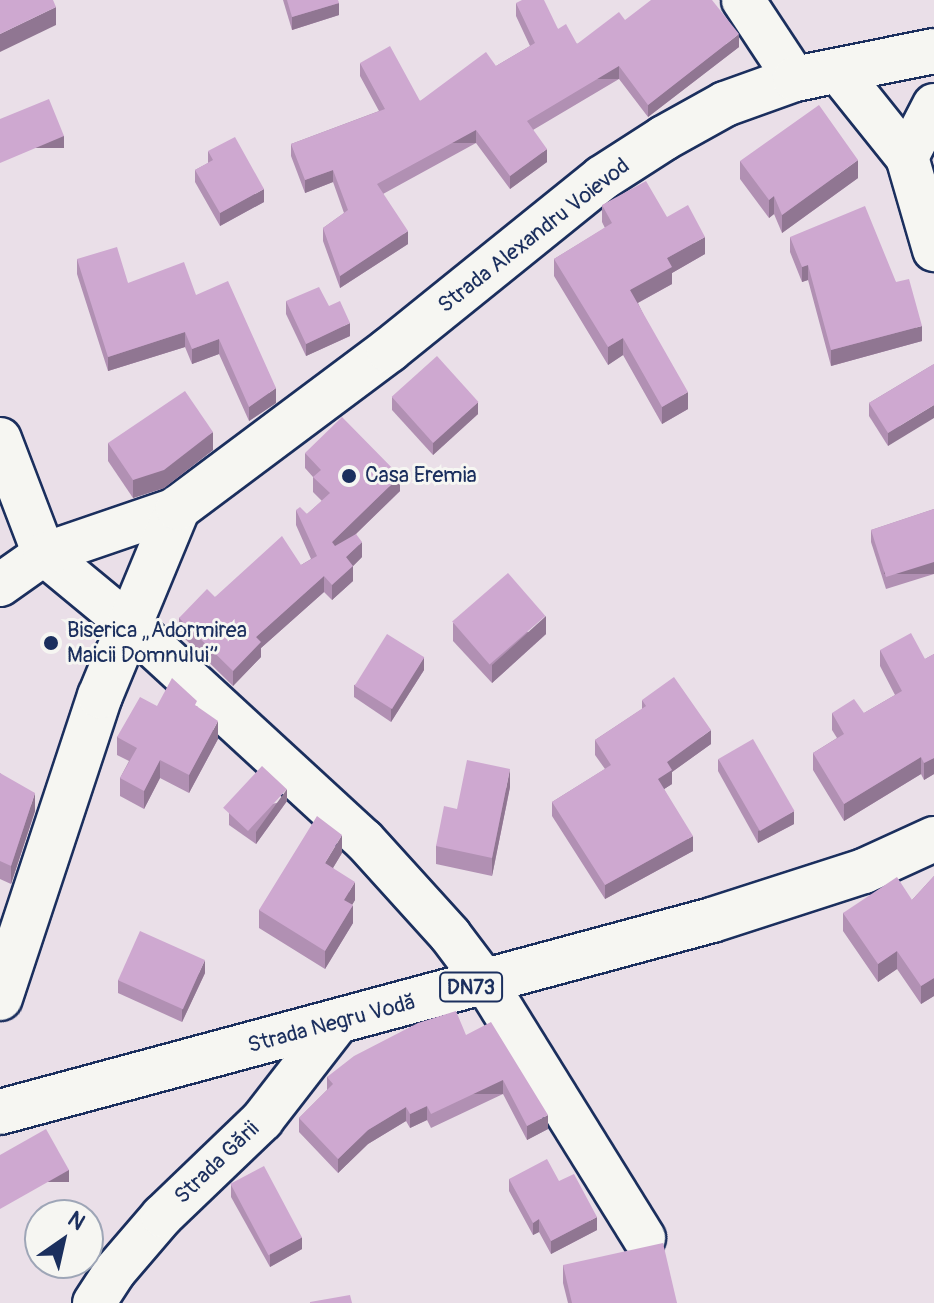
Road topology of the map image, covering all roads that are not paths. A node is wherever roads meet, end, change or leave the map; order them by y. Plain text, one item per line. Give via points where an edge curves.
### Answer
1 (743, 0) edge
2 (934, 51) edge
3 (838, 71) junction
4 (795, 79) junction
5 (934, 105) edge
6 (907, 157) junction
7 (934, 250) edge
8 (0, 439) edge
9 (178, 508) junction
10 (44, 554) junction
11 (0, 585) edge
12 (131, 626) junction
13 (934, 839) edge
14 (486, 983) junction
15 (0, 998) edge
16 (338, 1022) junction
17 (0, 1112) edge
18 (644, 1238) dead end
19 (94, 1303) edge

1 - 4 street
2 - 3 main road, Strada Alexandru Voievod
3 - 4 main road, Strada Alexandru Voievod
3 - 6 street
4 - 9 main road, Strada Alexandru Voievod via 725,104 602,178 389,350
5 - 6 street
6 - 7 street
8 - 10 street
9 - 10 street
9 - 12 main road
10 - 11 street
10 - 12 street
12 - 14 street via 364,840 409,886
12 - 15 main road via 100,696
13 - 14 main road, Strada Negru Vodă / DN73 via 798,894
14 - 16 main road, Strada Negru Vodă / DN73
14 - 18 street
16 - 17 main road, Strada Negru Vodă / DN73
16 - 19 street, Strada Gării via 262,1120 162,1216

